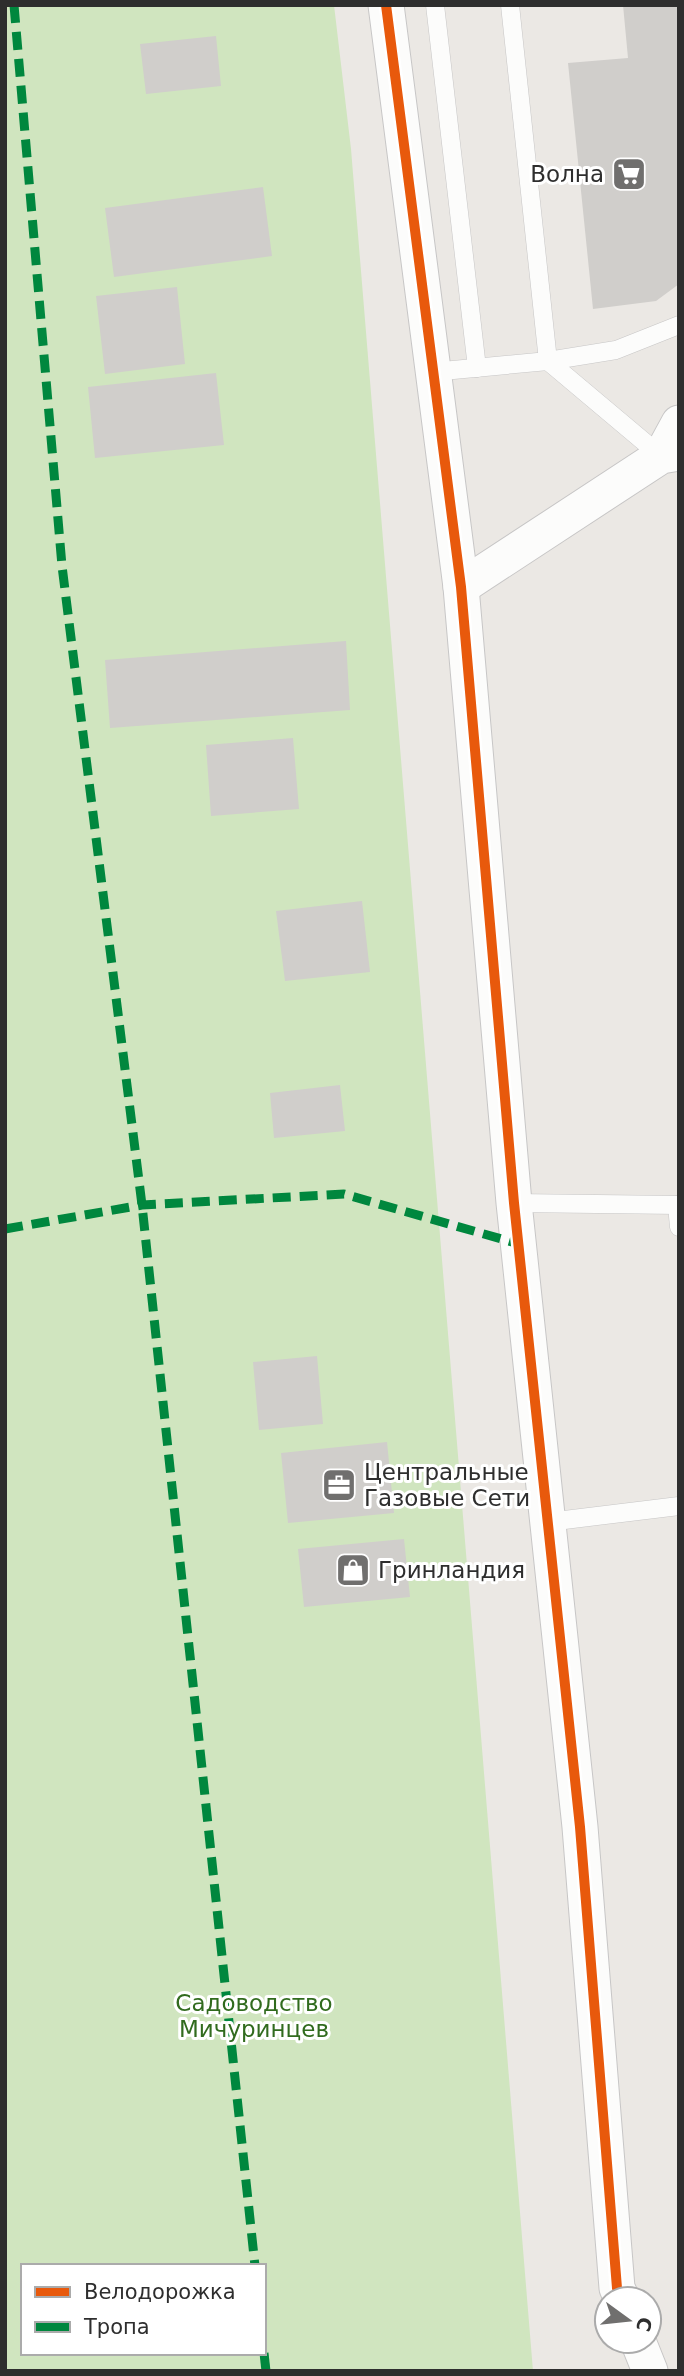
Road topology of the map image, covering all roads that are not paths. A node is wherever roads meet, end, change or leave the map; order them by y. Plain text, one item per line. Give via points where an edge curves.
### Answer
1 (386, 5) edge
2 (435, 5) edge
3 (510, 5) edge
4 (679, 325) edge
5 (548, 361) junction
6 (477, 368) junction
7 (432, 372) junction
8 (679, 423) edge
9 (670, 455) edge
10 (461, 587) junction
11 (514, 1203) junction
12 (678, 1205) edge
13 (679, 1227) edge
14 (679, 1506) edge
15 (548, 1522) junction
16 (617, 2285) edge

1 - 7 street
2 - 6 lane
3 - 5 lane
4 - 5 lane via 616,350
5 - 6 lane
5 - 9 lane
6 - 7 lane
7 - 10 street
8 - 9 street
9 - 10 street
10 - 11 street
11 - 12 lane
11 - 15 street
12 - 13 lane
14 - 15 lane
15 - 16 street via 580,1827

